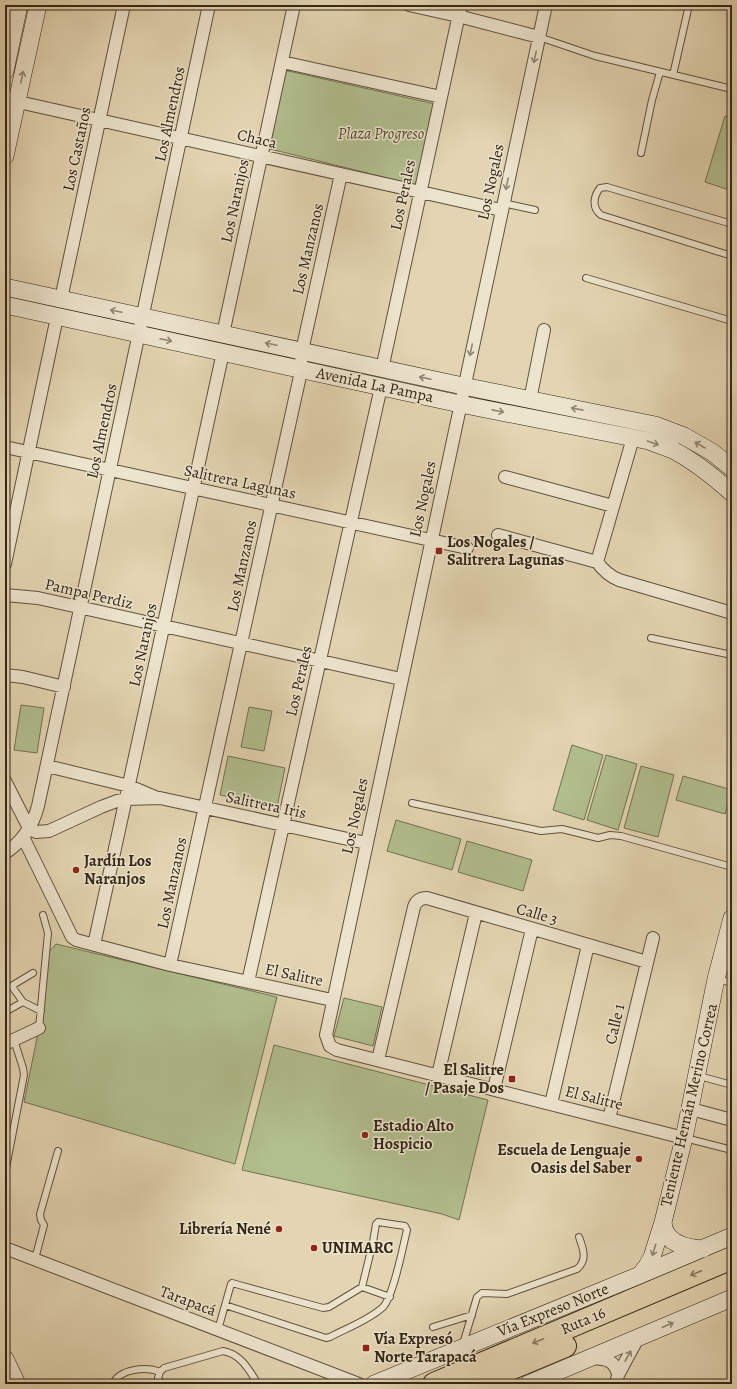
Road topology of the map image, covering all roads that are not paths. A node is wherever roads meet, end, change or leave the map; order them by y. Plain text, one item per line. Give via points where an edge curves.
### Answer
1 (19, 5) edge
2 (38, 5) edge
3 (124, 5) edge
4 (209, 5) edge
5 (294, 5) edge
6 (409, 5) edge
7 (546, 5) edge
8 (689, 5) edge
9 (460, 10) edge
10 (539, 37) junction
11 (282, 62) junction
12 (5, 71) edge
13 (660, 72) junction
14 (673, 75) junction
15 (732, 89) edge
16 (441, 97) junction
17 (11, 101) edge
18 (100, 120) junction
19 (181, 138) junction
20 (640, 153) dead end
21 (5, 156) edge
22 (262, 156) junction
23 (341, 174) junction
24 (420, 192) junction
25 (502, 207) junction
26 (535, 210) dead end
27 (732, 224) edge
28 (732, 256) edge
29 (586, 278) dead end
30 (5, 287) edge
31 (61, 299) junction
32 (5, 305) edge
33 (57, 317) junction
34 (143, 317) junction
35 (732, 321) edge
36 (544, 330) dead end
37 (139, 334) junction
38 (223, 334) junction
39 (302, 351) junction
40 (223, 352) junction
41 (382, 369) junction
42 (302, 370) junction
43 (463, 386) junction
44 (381, 387) junction
45 (530, 400) junction
46 (460, 404) junction
47 (633, 438) junction
48 (5, 447) edge
49 (29, 452) junction
50 (732, 468) edge
51 (110, 470) junction
52 (506, 477) dead end
53 (193, 488) junction
54 (732, 493) edge
55 (272, 505) junction
56 (613, 506) junction
57 (351, 522) junction
58 (498, 534) dead end
59 (431, 540) junction
60 (468, 548) dead end
61 (597, 562) junction
62 (5, 564) edge
63 (5, 595) edge
64 (81, 608) junction
65 (732, 613) edge
66 (163, 627) junction
67 (652, 638) dead end
68 (241, 644) junction
69 (732, 655) edge
70 (320, 662) junction
71 (5, 675) edge
72 (401, 679) junction
73 (64, 687) junction
74 (47, 766) junction
75 (5, 780) edge
76 (129, 786) junction
77 (160, 798) junction
78 (126, 799) junction
79 (412, 803) dead end
80 (205, 808) junction
81 (283, 825) junction
82 (26, 833) junction
83 (366, 843) junction
84 (5, 853) edge
85 (732, 867) edge
86 (476, 913) junction
87 (43, 915) dead end
88 (732, 918) edge
89 (532, 929) junction
90 (652, 938) dead end
91 (94, 945) junction
92 (588, 945) junction
93 (647, 962) junction
94 (170, 965) junction
95 (34, 973) dead end
96 (724, 981) edge
97 (248, 982) junction
98 (332, 1000) junction
99 (24, 1002) junction
100 (41, 1011) junction
101 (5, 1012) edge
102 (38, 1028) joint
103 (9, 1042) edge
104 (378, 1060) junction
105 (438, 1075) junction
106 (697, 1075) junction
107 (732, 1085) edge
108 (494, 1089) junction
109 (551, 1104) junction
110 (691, 1109) junction
111 (609, 1119) junction
112 (732, 1120) edge
113 (684, 1138) junction
114 (732, 1150) edge
115 (58, 1151) dead end
116 (6, 1163) edge
117 (5, 1173) edge
118 (663, 1222) junction
119 (732, 1236) edge
120 (579, 1237) dead end
121 (5, 1248) edge
122 (703, 1249) junction
123 (732, 1258) edge
124 (36, 1260) junction
125 (732, 1274) edge
126 (640, 1275) junction
127 (362, 1287) junction
128 (390, 1297) junction
129 (732, 1298) edge
130 (225, 1305) junction
131 (472, 1315) junction
132 (433, 1327) dead end
133 (218, 1330) junction
134 (638, 1338) junction
135 (462, 1348) junction
136 (591, 1358) junction
137 (5, 1359) edge
138 (160, 1372) junction
139 (617, 1380) edge
140 (17, 1384) edge
141 (112, 1384) edge
142 (162, 1384) edge
143 (258, 1384) edge
144 (359, 1384) edge
145 (374, 1384) edge
146 (434, 1384) edge
147 (474, 1384) edge
148 (528, 1384) edge

1 - 12 street
17 -> 2 street
3 - 18 street, Los Castaños
4 - 19 street, Los Almendros
5 - 11 street, Los Naranjos
6 - 9 street
7 - 10 street, Los Nogales
8 - 14 lane
9 - 10 street
9 - 16 street, Los Perales
10 - 13 lane via 595,56
10 -> 25 street, Los Nogales
11 - 16 street
11 - 22 street, Los Naranjos
13 - 14 lane
13 - 20 lane
14 - 15 lane
16 - 24 street, Los Perales
17 - 18 street, Chaca
17 - 21 street
18 - 19 street, Chaca
18 - 31 street, Los Castaños
19 - 22 street, Chaca
19 - 34 street, Los Almendros
22 - 23 street, Chaca
22 - 38 street, Los Naranjos
23 - 24 street, Chaca
23 - 39 street, Los Manzanos
24 - 25 street, Chaca
24 - 41 street, Los Perales
25 - 26 lane
25 -> 43 street, Los Nogales
27 - 28 lane via 606,187 600,188 596,193 594,206 601,215
29 - 35 lane
30 - 31 street, Avenida La Pampa
34 -> 31 street, Avenida La Pampa
32 - 33 street, Avenida La Pampa
33 - 37 street, Avenida La Pampa
33 - 49 street
34 - 37 street, Los Almendros
34 - 38 street, Avenida La Pampa
36 - 45 street
37 -> 40 street, Avenida La Pampa
37 - 51 street, Los Almendros
39 -> 38 street, Avenida La Pampa
39 - 41 street, Avenida La Pampa
39 - 42 street, Los Manzanos
40 - 42 street, Avenida La Pampa
40 - 53 street, Los Naranjos
43 -> 41 street, Avenida La Pampa
42 - 44 street, Avenida La Pampa
42 - 55 street, Los Manzanos
43 - 45 street, Avenida La Pampa
43 - 46 street, Los Nogales
44 - 46 street, Avenida La Pampa
44 - 57 street, Los Perales
50 -> 45 street, Avenida La Pampa via 712,452 684,436 655,425
46 -> 47 street, Avenida La Pampa
46 - 59 street, Los Nogales
47 -> 54 street, Avenida La Pampa via 673,450 719,481
47 - 56 street
48 - 49 street, Salitrera Lagunas
49 - 51 street, Salitrera Lagunas
49 - 62 street
51 - 53 street, Salitrera Lagunas
51 - 64 street, Los Almendros
52 - 56 street
53 - 55 street, Salitrera Lagunas
53 - 66 street, Los Naranjos
55 - 57 street, Salitrera Lagunas
55 - 68 street, Los Manzanos
56 - 61 street
57 - 59 street, Salitrera Lagunas
57 - 70 street, Los Perales
58 - 61 street
59 - 60 street, Salitrera Lagunas
59 - 72 street, Los Nogales
61 - 65 street via 611,577
63 - 64 street, Pampa Perdiz via 31,597
64 - 66 street, Pampa Perdiz
64 - 73 street, Los Almendros
66 - 68 street, Pampa Perdiz
66 - 76 street, Los Naranjos
67 - 69 lane
68 - 70 street, Pampa Perdiz
68 - 80 street, Los Manzanos
70 - 72 street, Pampa Perdiz
70 - 81 street, Los Perales
71 - 73 street
72 - 83 street, Los Nogales
73 - 74 street, Los Almendros
74 - 76 street, Salitrera Iris
74 - 82 street, Los Almendros via 38,806
75 - 82 street, El Salitre
76 - 77 street, Salitrera Iris
76 - 78 street, Los Naranjos
77 - 78 street, Salitrera Iris
77 - 80 street, Salitrera Iris
78 - 82 street, Salitrera Iris via 101,806 49,831
78 - 91 street, Los Naranjos
79 - 85 lane via 540,831 562,829 598,838 621,836
80 - 81 street, Salitrera Iris
80 - 94 street, Los Manzanos
81 - 83 street, Salitrera Iris
81 - 97 street, Los Perales
82 - 84 street, Los Almendros
82 - 91 street, El Salitre via 72,937
83 - 98 street, Los Nogales
86 - 89 street, Calle 3
86 - 104 street, Calle 3 via 427,898 419,900 414,907
86 - 105 street
87 - 100 lane via 48,933
88 - 96 street, Teniente Hernán Merino Correa
89 - 92 street, Calle 3
89 - 108 street
90 - 93 street, Calle 1
91 - 94 street, El Salitre
92 - 93 street, Calle 3
92 - 109 street
93 - 111 street, Calle 1
94 - 97 street, El Salitre
95 - 99 lane via 13,985
96 - 106 street, Teniente Hernán Merino Correa
97 - 98 street, El Salitre
98 - 104 street, El Salitre via 326,1031 326,1039 330,1046
99 - 100 lane
99 - 101 lane
100 - 102 lane
102 - 103 street
103 - 116 lane via 24,1075
104 - 105 street, El Salitre
105 - 108 street, El Salitre
106 - 107 lane
106 - 110 street, Teniente Hernán Merino Correa
108 - 109 street, El Salitre
109 - 111 street, El Salitre
110 - 112 street
110 - 113 street, Teniente Hernán Merino Correa
111 - 113 street, El Salitre
113 - 114 lane
113 - 118 street, Teniente Hernán Merino Correa
115 - 124 lane via 40,1214 44,1225
116 - 117 lane
118 - 122 street, Teniente Hernán Merino Correa via 666,1234 674,1242
118 -> 126 street, Teniente Hernán Merino Correa via 652,1257
119 - 122 street, Vía Expreso Norte
120 - 131 lane via 584,1258 577,1269 507,1294 482,1293 477,1297
121 - 124 street, Tarapacá
122 - 126 street, Vía Expreso Norte
123 -> 146 highway, Ruta 16
124 - 133 street, Tarapacá
125 - 147 highway, Ruta 16
126 - 135 street, Vía Expreso Norte
127 - 128 lane
127 - 128 lane via 376,1224 378,1222 405,1226 407,1230
127 - 130 lane via 323,1308 232,1283
128 - 130 lane via 382,1308 365,1319 326,1338
134 -> 129 street
130 - 133 lane
131 - 132 lane
131 - 135 lane
133 - 144 street, Tarapacá
134 - 136 street
139 -> 134 street
135 - 145 street, Vía Expreso Norte
136 - 139 street via 605,1359 614,1364 617,1368
136 - 148 street
137 - 140 street
138 - 141 lane via 145,1368 120,1374
138 - 142 lane via 158,1378
138 - 143 lane via 164,1368 223,1351 230,1352 240,1359

